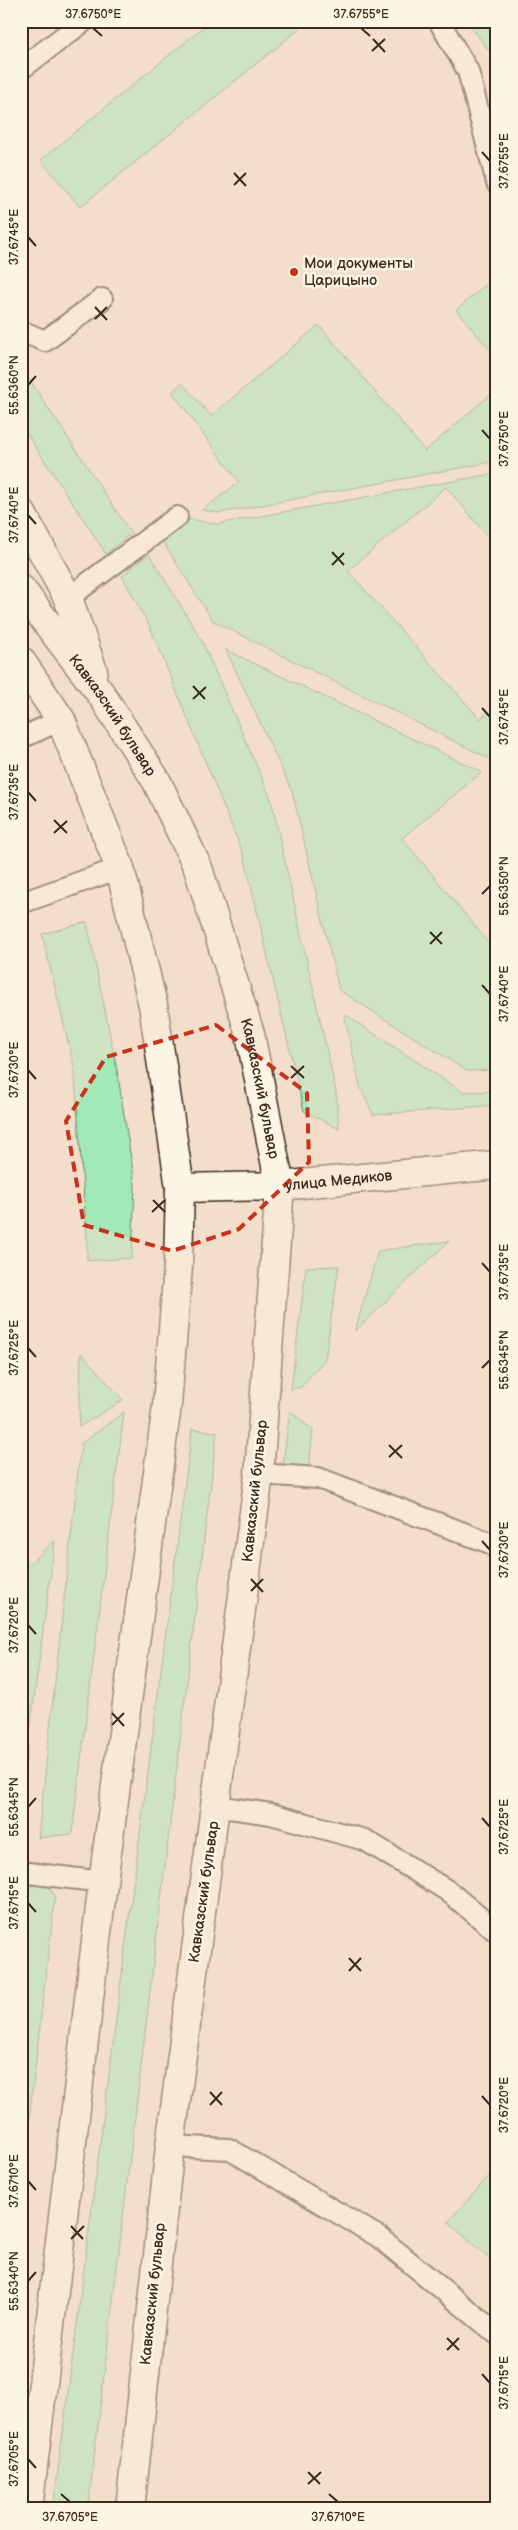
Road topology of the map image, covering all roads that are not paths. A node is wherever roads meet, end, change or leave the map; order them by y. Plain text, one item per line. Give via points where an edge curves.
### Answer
1 (84, 21) edge
2 (439, 21) edge
3 (21, 69) edge
4 (497, 183) edge
5 (102, 298) dead end
6 (21, 331) edge
7 (21, 512) edge
8 (177, 517) dead end
9 (21, 589) edge
10 (68, 598) junction
11 (21, 661) edge
12 (101, 694) junction
13 (61, 720) junction
14 (21, 738) edge
15 (120, 868) junction
16 (21, 904) edge
17 (497, 1165) edge
18 (280, 1186) junction
19 (180, 1188) junction
20 (259, 1474) junction
21 (497, 1549) edge
22 (215, 1806) junction
23 (21, 1872) edge
24 (103, 1882) junction
25 (497, 1932) edge
26 (170, 2146) junction
27 (497, 2334) edge
28 (28, 2509) edge
29 (130, 2509) edge

1 - 3 lane
2 - 4 lane via 468,71
5 - 6 lane via 45,342
7 - 10 main road
8 - 10 lane
9 - 12 main road, Кавказский бульвар
10 - 12 main road
11 - 13 main road
12 - 18 main road, Кавказский бульвар via 156,780 198,868 250,1034
13 - 14 lane
13 - 15 main road
15 - 16 lane
15 - 19 main road via 153,1005
17 - 18 main road, улица Медиков
18 - 19 main road, улица Медиков
18 - 20 main road, Кавказский бульвар
19 - 24 main road via 178,1266 167,1405
20 - 21 lane via 318,1478 490,1543
20 - 22 main road, Кавказский бульвар
22 - 25 lane via 271,1814 365,1840 448,1891
22 - 26 main road, Кавказский бульвар
23 - 24 lane
24 - 28 main road
26 - 27 lane via 229,2149 379,2237
26 - 29 main road, Кавказский бульвар

